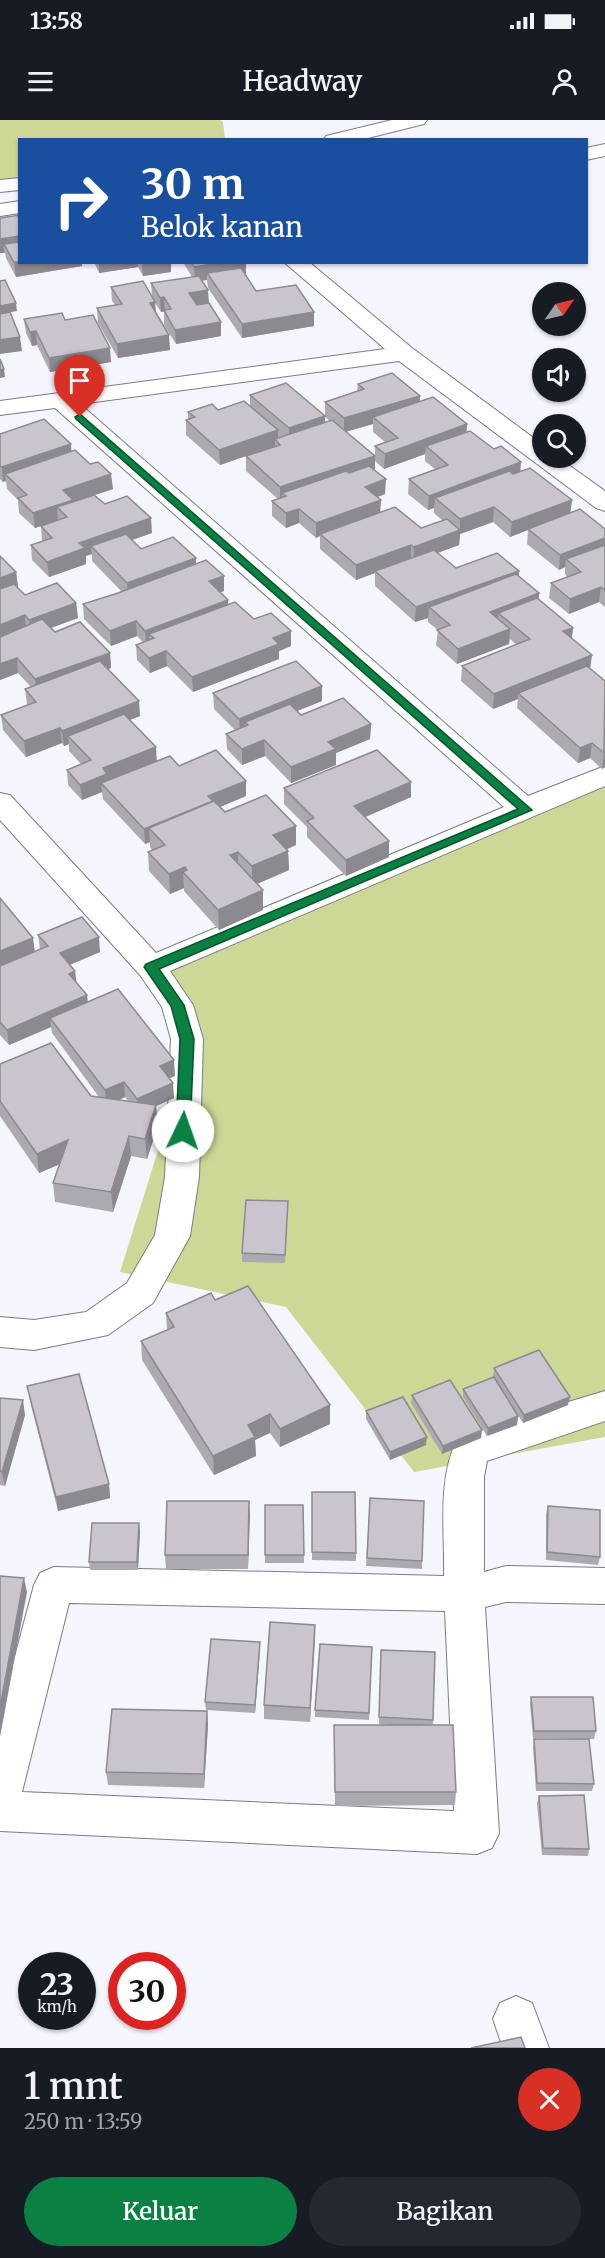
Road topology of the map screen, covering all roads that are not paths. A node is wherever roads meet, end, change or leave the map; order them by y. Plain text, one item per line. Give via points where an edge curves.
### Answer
1 (417, 120) edge
2 (341, 138) edge
3 (605, 150) edge
4 (588, 154) edge
5 (18, 184) edge
6 (0, 186) edge
7 (18, 207) edge
8 (0, 210) edge
9 (297, 264) edge
10 (404, 353) junction
11 (62, 401) junction
12 (0, 408) edge
13 (532, 448) edge
14 (559, 468) edge
15 (605, 503) edge
16 (605, 775) edge
17 (0, 802) edge
18 (526, 810) junction
19 (151, 967) junction
20 (0, 1332) edge
21 (605, 1406) edge
22 (605, 1586) edge
23 (464, 1594) junction
24 (0, 1792) edge
25 (0, 1811) edge

1 - 2 street
3 - 4 street
5 - 6 street
7 - 8 street
9 - 10 street
10 - 11 street
10 - 13 street
11 - 12 street
11 - 18 street
14 - 15 street
16 - 18 street
17 - 19 street
18 - 19 street
19 - 20 street via 177,1005 187,1039 182,1177 172,1236 140,1293 95,1325 34,1335
21 - 23 street via 470,1451 465,1477
22 - 23 street via 506,1584
23 - 24 street via 54,1585
23 - 25 street via 477,1833

